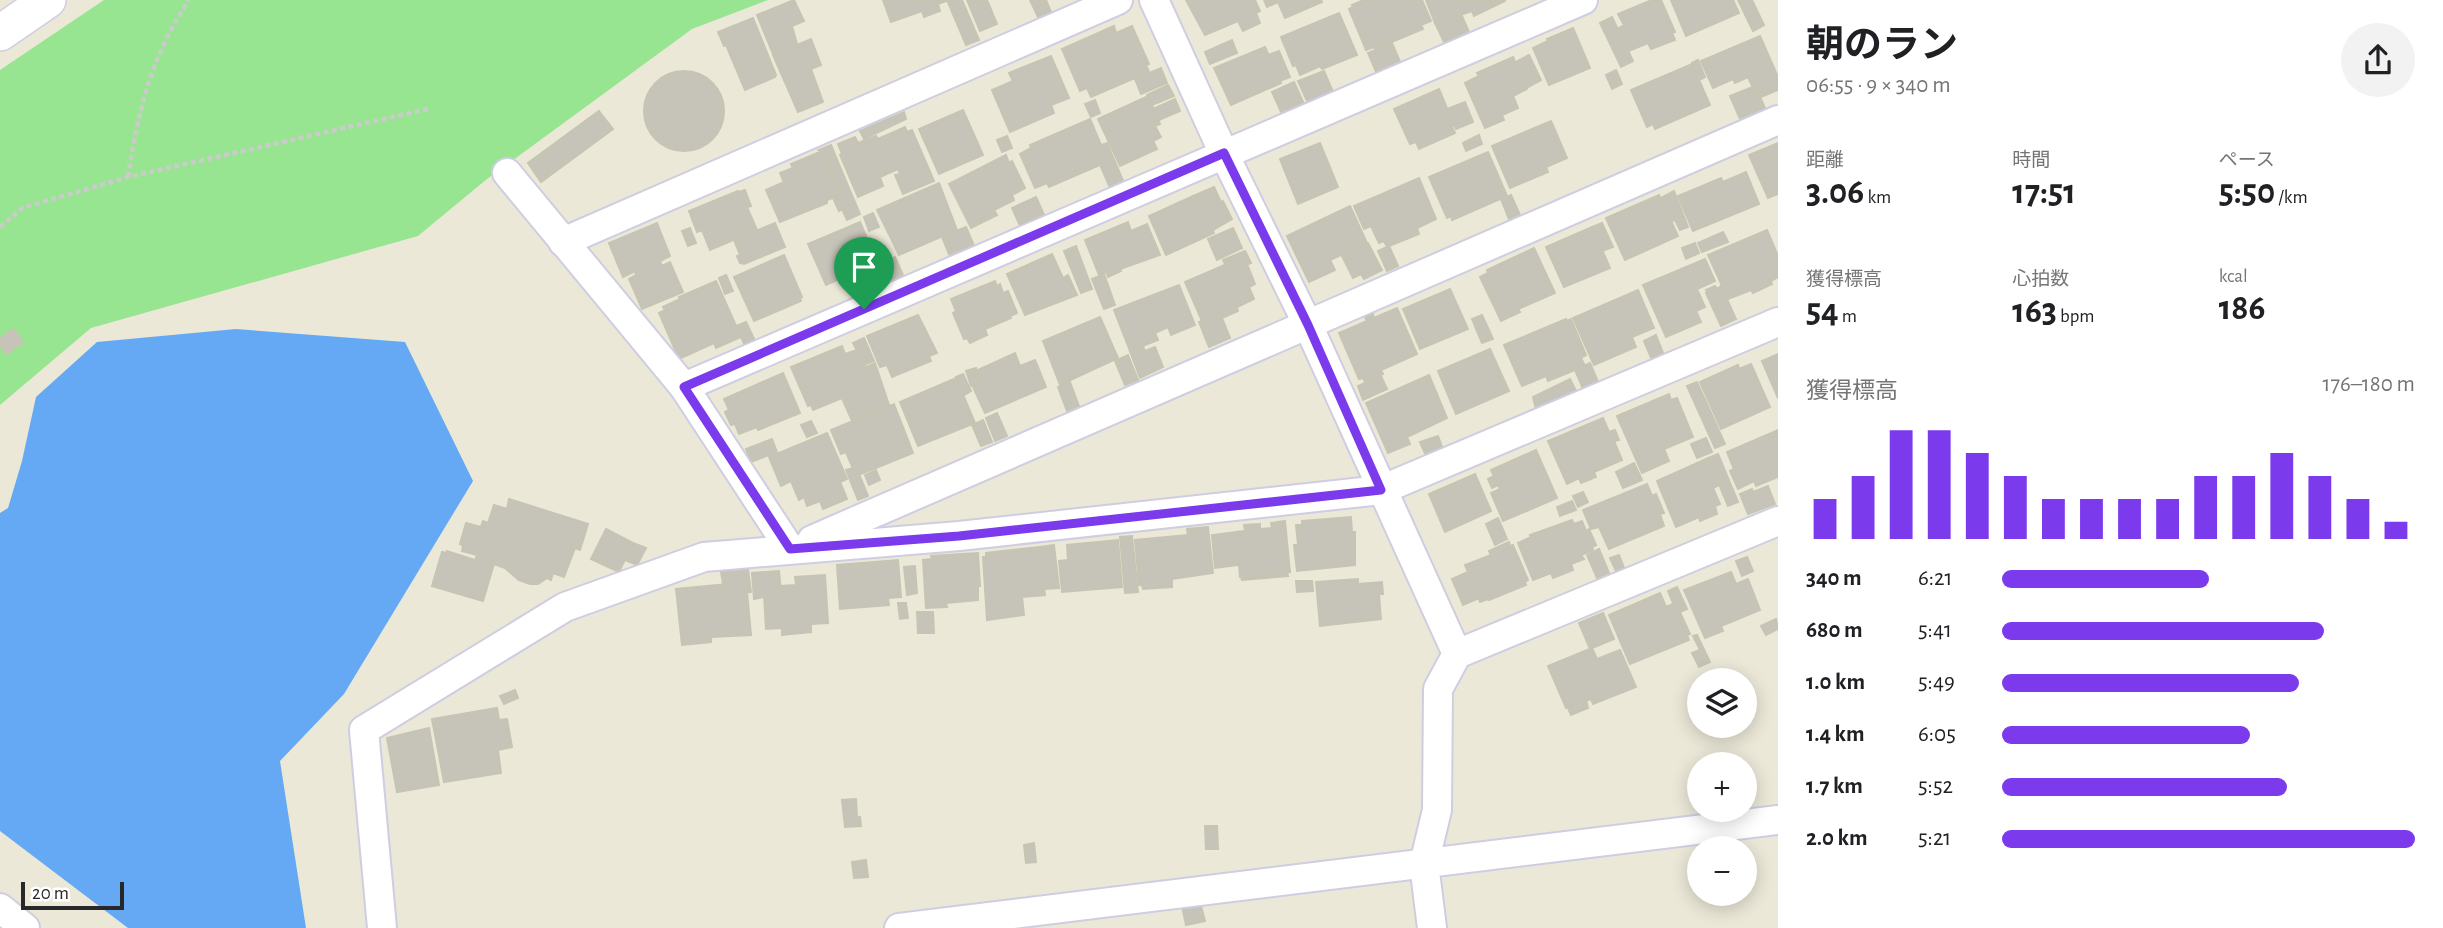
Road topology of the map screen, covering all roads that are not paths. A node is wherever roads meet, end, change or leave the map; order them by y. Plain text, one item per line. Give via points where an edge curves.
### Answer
1 (48, 0) edge
2 (1118, 0) edge
3 (1154, 0) edge
4 (1583, 0) edge
5 (0, 33) edge
6 (1778, 120) edge
7 (1224, 153) junction
8 (507, 173) dead end
9 (563, 242) junction
10 (1778, 323) edge
11 (1308, 325) junction
12 (684, 387) junction
13 (1381, 490) junction
14 (1778, 521) edge
15 (790, 549) junction
16 (1457, 654) junction
17 (1778, 820) edge
18 (1424, 864) junction
19 (0, 908) edge
20 (989, 923) edge
21 (25, 928) edge
22 (382, 928) edge
23 (899, 928) edge
24 (1432, 928) edge

1 - 5 street
2 - 9 street
3 - 7 street
4 - 7 street
6 - 11 street
7 - 11 street
7 - 12 street
8 - 9 street
9 - 12 street
10 - 13 street
11 - 13 street
11 - 15 street
12 - 15 street
13 - 15 street via 959,536
13 - 16 street
14 - 16 street
15 - 22 street via 704,557 565,607 364,730
16 - 18 street via 1438,689 1437,810
17 - 18 street
18 - 20 street
18 - 24 street
19 - 21 street
20 - 23 street

